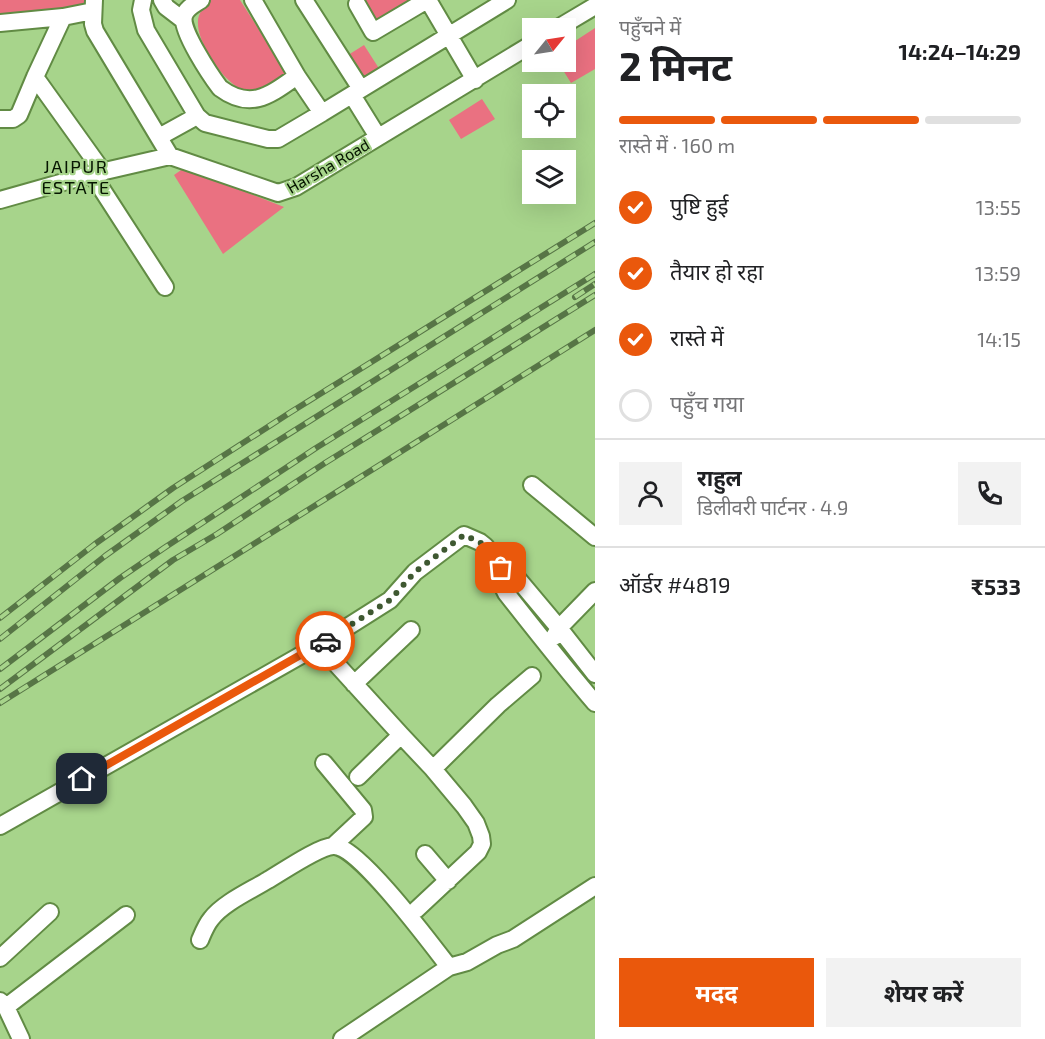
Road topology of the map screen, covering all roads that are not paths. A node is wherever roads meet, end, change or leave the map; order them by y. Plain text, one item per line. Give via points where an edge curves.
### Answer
1 (143, 0) edge
2 (162, 0) edge
3 (201, 0) edge
4 (253, 0) edge
5 (304, 0) edge
6 (427, 0) edge
7 (507, 0) edge
8 (357, 4) dead end
9 (94, 5) edge
10 (584, 6) edge
11 (63, 16) junction
12 (570, 18) edge
13 (183, 20) junction
14 (0, 23) edge
15 (449, 36) junction
16 (522, 50) edge
17 (297, 76) junction
18 (35, 77) junction
19 (475, 80) junction
20 (356, 92) junction
21 (322, 113) junction
22 (197, 116) junction
23 (0, 119) edge
24 (159, 137) junction
25 (378, 137) junction
26 (170, 156) junction
27 (97, 173) junction
28 (0, 200) edge
29 (165, 287) dead end
30 (532, 485) dead end
31 (595, 537) edge
32 (501, 568) junction
33 (595, 591) edge
34 (560, 628) junction
35 (411, 630) dead end
36 (319, 645) junction
37 (548, 645) junction
38 (595, 674) edge
39 (532, 676) dead end
40 (354, 684) junction
41 (595, 702) edge
42 (401, 735) junction
43 (324, 762) dead end
44 (433, 769) junction
45 (358, 777) dead end
46 (0, 826) edge
47 (334, 845) junction
48 (424, 854) dead end
49 (448, 880) junction
50 (595, 886) edge
51 (416, 910) dead end
52 (50, 912) dead end
53 (126, 915) dead end
54 (200, 940) dead end
55 (0, 958) edge
56 (449, 967) junction
57 (3, 1004) edge
58 (21, 1039) edge
59 (342, 1039) edge

1 - 22 street via 146,30
2 - 13 street
3 - 13 street via 187,10
4 - 17 street
5 - 20 street
6 - 8 street via 374,32
6 - 15 street
7 - 15 street
9 - 11 street
9 - 24 street via 93,24 100,41
10 - 12 street
11 - 14 street
11 - 18 street
13 - 17 street via 215,82 227,92 245,100 261,98
15 - 19 street
15 - 20 street
16 - 19 street, Harsha Road
17 - 21 street
18 - 23 street via 19,115
18 - 27 street
19 - 25 street, Harsha Road
20 - 21 street
20 - 25 street
21 - 22 street via 278,139 205,123
22 - 24 street
24 - 26 street
25 - 26 street, Harsha Road via 296,187 278,193
26 - 27 street
27 - 28 street
27 - 29 street
30 - 31 street
32 - 34 street via 517,578
32 - 36 street via 480,542 464,535 415,572 390,600
32 - 37 street via 502,587
33 - 34 street
34 - 37 street
34 - 38 street
35 - 40 street
36 - 40 street
36 - 46 street
37 - 41 street
39 - 44 street
40 - 42 street
42 - 44 street
42 - 45 street
43 - 47 street via 364,814
44 - 49 street via 476,824 482,844
47 - 54 street via 320,849 221,910 211,919
47 - 56 street via 356,858 405,910
48 - 49 street
49 - 51 street
50 - 56 street via 513,939
52 - 55 street
53 - 57 street
56 - 59 street
57 - 58 street

